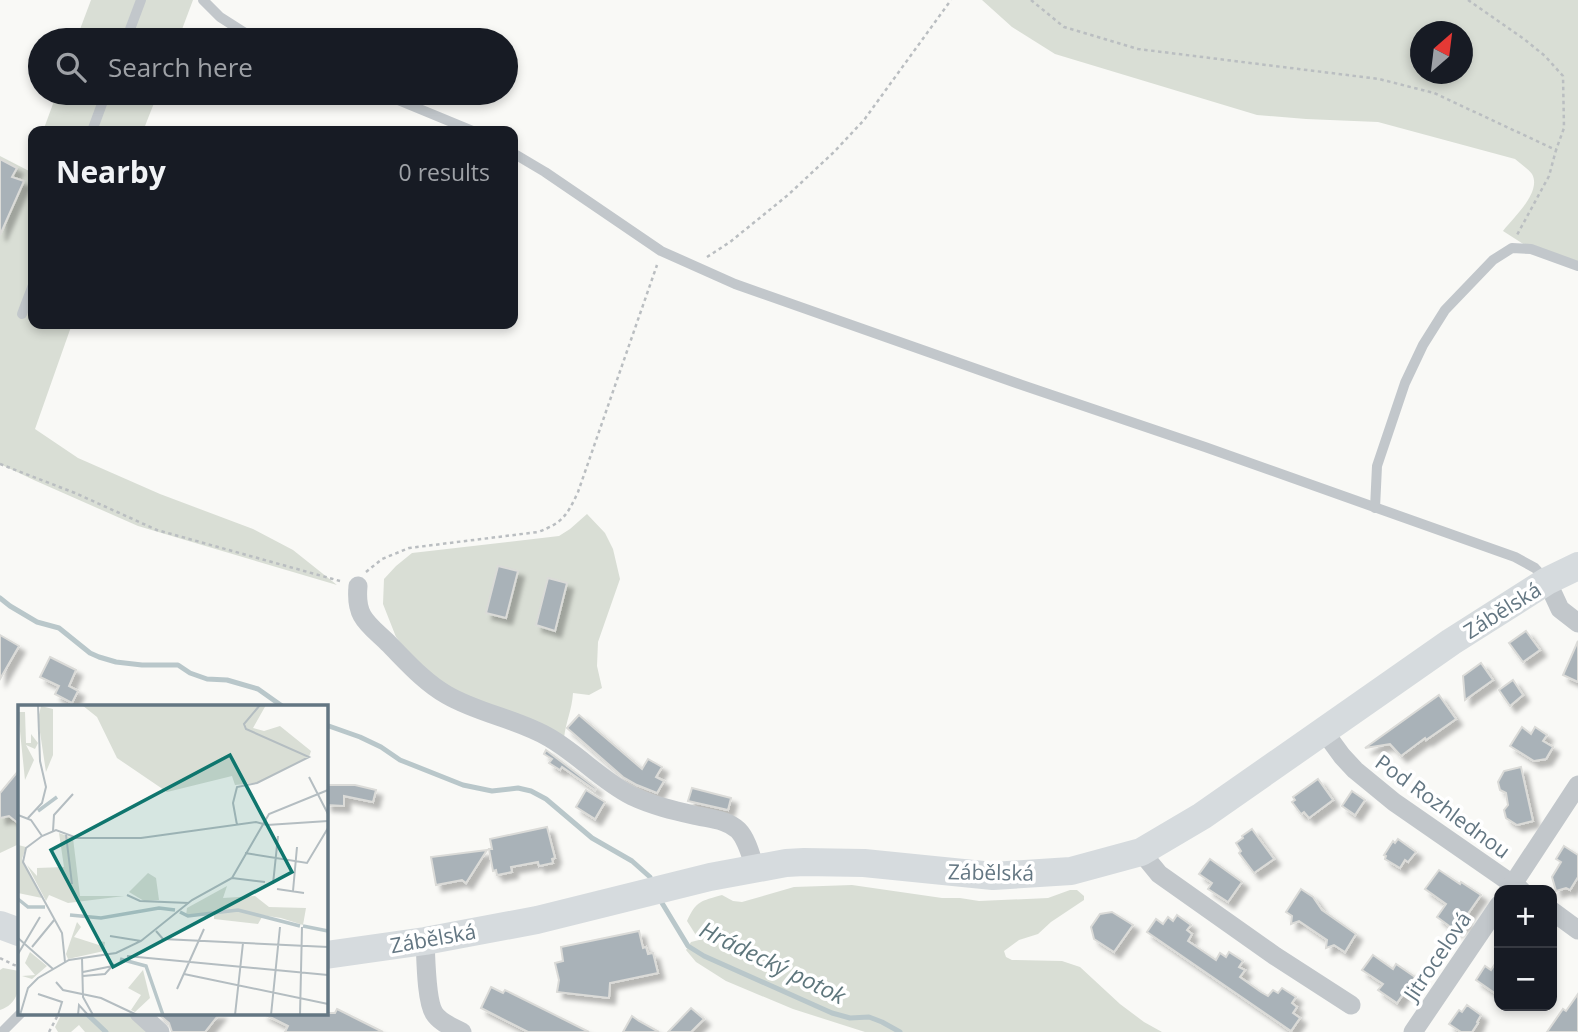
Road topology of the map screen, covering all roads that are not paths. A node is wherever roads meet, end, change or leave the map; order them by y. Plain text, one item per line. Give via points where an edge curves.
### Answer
1 (141, 0) edge
2 (203, 0) edge
3 (130, 28) edge
4 (237, 28) edge
5 (102, 105) edge
6 (410, 105) edge
7 (94, 126) edge
8 (461, 126) edge
9 (518, 156) edge
10 (1578, 265) edge
11 (28, 298) edge
12 (22, 314) dead end
13 (1375, 508) junction
14 (1578, 566) edge
15 (1547, 582) junction
16 (358, 586) road end
17 (1578, 623) edge
18 (1324, 730) junction
19 (1578, 785) edge
20 (1141, 852) junction
21 (755, 868) junction
22 (1511, 885) edge
23 (1517, 885) edge
24 (1494, 912) edge
25 (1557, 915) edge
26 (1578, 930) edge
27 (425, 941) junction
28 (327, 955) edge
29 (1351, 1005) dead end
30 (140, 1014) edge
31 (20, 1015) edge
32 (4, 1028) edge
33 (160, 1032) edge
34 (462, 1032) edge
35 (1413, 1032) edge

1 - 3 lane
2 - 4 lane
5 - 7 lane
6 - 8 lane
9 - 13 lane via 662,251 735,284
10 - 13 lane via 1531,249 1512,248 1493,260 1445,310 1405,383 1377,466
11 - 12 lane
13 - 15 lane via 1515,557 1535,568
14 - 15 main road, Zábělská
15 - 17 street via 1560,609
15 - 18 main road, Zábělská
16 - 21 street via 361,616 447,695 550,738 634,797 729,823 745,841
18 - 20 main road, Zábělská via 1202,816
18 - 22 street, Pod Rozhlednou via 1354,770
19 - 23 street, Pod Rozhlednou
20 - 21 main road, Zábělská via 1071,871 1026,875 840,862
20 - 29 street via 1159,874
21 - 27 main road, Zábělská via 537,920
24 - 35 street, Jitrocelová
25 - 26 street
27 - 28 main road, Zábělská
27 - 34 street via 433,1012
30 - 33 street
31 - 32 lane

